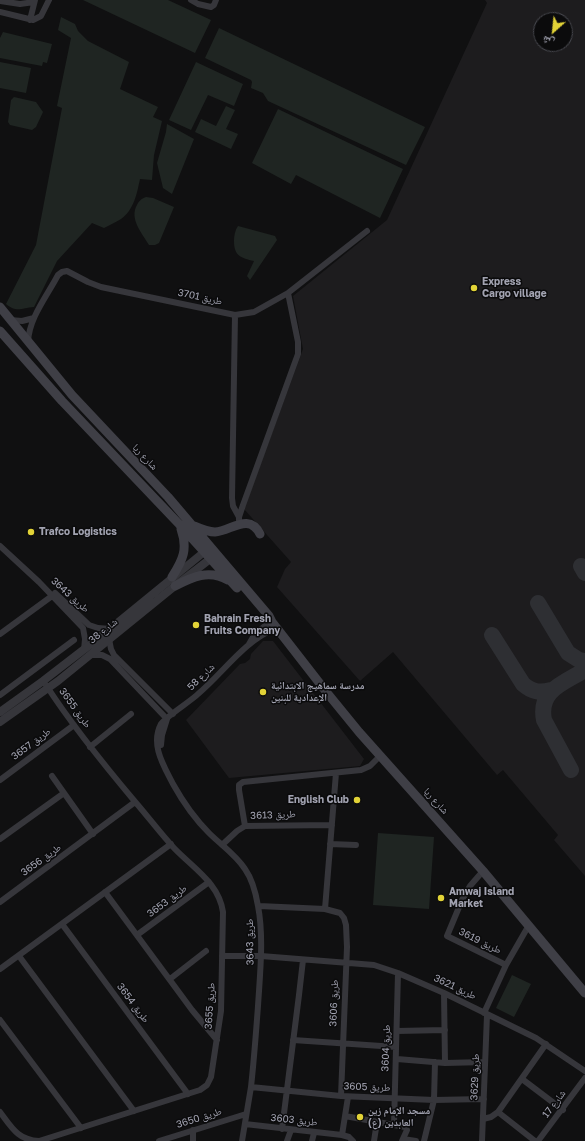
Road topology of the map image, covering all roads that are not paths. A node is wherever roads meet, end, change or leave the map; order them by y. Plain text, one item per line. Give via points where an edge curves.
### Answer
1 (48, 0) edge
2 (191, 0) edge
3 (216, 0) edge
4 (0, 1) edge
5 (34, 1) edge
6 (0, 12) edge
7 (30, 20) junction
8 (367, 231) dead end
9 (288, 293) junction
10 (0, 308) edge
11 (236, 315) junction
12 (34, 318) junction
13 (9, 319) junction
14 (0, 331) edge
15 (28, 342) junction
16 (239, 520) junction
17 (190, 523) junction
18 (179, 524) junction
19 (260, 534) dead end
20 (0, 546) edge
21 (210, 553) junction
22 (174, 581) junction
23 (39, 582) junction
24 (235, 585) junction
25 (52, 596) junction
26 (274, 625) junction
27 (111, 628) junction
28 (0, 634) edge
29 (109, 639) junction
30 (74, 640) dead end
31 (87, 652) junction
32 (46, 685) junction
33 (0, 695) edge
34 (0, 712) edge
35 (131, 714) dead end
36 (173, 714) junction
37 (167, 719) junction
38 (0, 722) edge
39 (74, 725) junction
40 (90, 747) junction
41 (380, 756) junction
42 (336, 773) junction
43 (52, 776) dead end
44 (0, 780) edge
45 (64, 793) junction
46 (135, 802) junction
47 (332, 824) junction
48 (246, 826) junction
49 (93, 834) junction
50 (0, 839) edge
51 (171, 844) junction
52 (330, 844) junction
53 (222, 845) junction
54 (356, 845) dead end
55 (483, 871) junction
56 (209, 882) junction
57 (105, 892) junction
58 (0, 902) edge
59 (259, 906) junction
60 (325, 909) junction
61 (62, 924) junction
62 (529, 926) junction
63 (137, 936) junction
64 (206, 951) dead end
65 (19, 956) junction
66 (222, 956) junction
67 (261, 956) junction
68 (303, 960) junction
69 (346, 963) junction
70 (506, 965) junction
71 (0, 970) edge
72 (398, 973) junction
73 (170, 979) junction
74 (444, 993) junction
75 (585, 993) edge
76 (486, 1014) junction
77 (1, 1022) edge
78 (445, 1030) junction
79 (398, 1031) junction
80 (218, 1040) junction
81 (293, 1040) junction
82 (343, 1044) junction
83 (546, 1044) junction
84 (396, 1047) junction
85 (397, 1059) junction
86 (435, 1062) junction
87 (485, 1062) junction
88 (445, 1063) junction
89 (585, 1071) edge
90 (585, 1078) edge
91 (522, 1080) junction
92 (251, 1087) junction
93 (286, 1090) junction
94 (188, 1094) junction
95 (345, 1096) junction
96 (394, 1098) junction
97 (484, 1099) junction
98 (434, 1100) junction
99 (563, 1110) junction
100 (134, 1111) junction
101 (0, 1112) edge
102 (498, 1112) junction
103 (246, 1114) junction
104 (345, 1116) junction
105 (483, 1119) junction
106 (377, 1122) junction
107 (245, 1124) junction
108 (394, 1125) junction
109 (81, 1128) junction
110 (282, 1129) junction
111 (193, 1130) junction
112 (291, 1130) junction
113 (314, 1133) junction
114 (342, 1135) junction
115 (58, 1139) edge
116 (403, 1140) edge
117 (158, 1141) edge
118 (193, 1141) edge
119 (242, 1141) edge
120 (287, 1141) edge
121 (312, 1141) edge
122 (353, 1141) edge
123 (374, 1141) edge
124 (416, 1141) edge
125 (424, 1141) edge
126 (482, 1141) edge
127 (537, 1141) edge

1 - 7 street via 41,16
2 - 3 street via 211,7
4 - 5 street via 20,4
5 - 7 street
6 - 7 street
8 - 9 street, طريق 3701
9 - 11 street, طريق 3701 via 254,312
9 - 16 street via 298,354
10 - 13 main road, شارع ريا
11 - 12 street, طريق 3701 via 101,287 65,271 58,275
11 - 16 street via 232,498
12 - 13 street via 22,321
12 - 15 street, طريق 3701
13 - 15 main road, شارع ريا
14 - 18 main road, شارع ريا via 62,401
15 - 17 main road, شارع ريا via 72,395
16 - 17 main road via 213,532
16 - 19 main road via 253,526
17 - 21 main road, شارع ريا
18 - 21 main road, شارع ريا
18 - 22 main road via 184,538 184,550
20 - 23 street, طريق 3643
21 - 22 street, شارع 38
21 - 24 main road, شارع ريا
21 - 26 main road, شارع ريا via 269,616
22 - 24 main road via 209,574 223,577
22 - 27 street, شارع 38
22 - 29 street, شارع 38
23 - 25 street, طريق 3643
23 - 27 street, طريق 3643 via 89,625 103,629
24 - 26 main road, شارع ريا
25 - 28 street
25 - 31 street, طريق 3643 via 83,628
26 - 36 street, شارع 58 via 255,634 247,647 199,694
26 - 41 main road, شارع ريا
27 - 31 street, شارع 38
29 - 31 street, شارع 38
29 - 36 street via 114,655
30 - 33 street, شارع 38
31 - 32 street, شارع 38
31 - 37 street via 110,659
32 - 34 street, شارع 38
32 - 38 street, شارع 38
32 - 39 street, طريق 3655
35 - 40 street
36 - 37 street, شارع 58
37 - 53 street, طريق 3643 via 162,722 157,743 161,762 184,804
39 - 40 street, طريق 3655
39 - 44 street, طريق 3657
40 - 46 street, طريق 3655
41 - 42 street via 365,768
41 - 55 main road, شارع ريا
42 - 47 street
42 - 48 street via 243,782 239,790
43 - 45 street
45 - 49 street
45 - 50 street
46 - 49 street, طريق 3656
46 - 51 street, طريق 3655
47 - 48 street, طريق 3613
47 - 52 street
48 - 53 street, طريق 3613
49 - 58 street, طريق 3656
51 - 56 street, طريق 3655
51 - 57 street
52 - 54 street
52 - 60 street
53 - 59 street, طريق 3643 via 246,870
55 - 62 main road, شارع ريا
55 - 70 street, طريق 3619 via 462,900 447,936
56 - 63 street, طريق 3653
56 - 66 street, طريق 3655 via 222,904
57 - 61 street
57 - 63 street
59 - 60 street
59 - 67 street, طريق 3643
60 - 69 street via 340,913 344,918
61 - 65 street
61 - 94 street, طريق 3654
62 - 70 street, طريق 3629
62 - 75 main road, شارع ريا
63 - 73 street
64 - 73 street
65 - 71 street
65 - 100 street
66 - 67 street, طريق 3621
66 - 80 street, طريق 3655
67 - 68 street, طريق 3621
67 - 92 street, طريق 3643
68 - 69 street, طريق 3621
68 - 81 street
69 - 72 street, طريق 3621 via 374,965
69 - 82 street, طريق 3606
70 - 76 street, طريق 3629
72 - 74 street, طريق 3621
72 - 79 street, طريق 3604
73 - 80 street
74 - 76 street, طريق 3621
74 - 78 street
76 - 83 street, طريق 3621
76 - 87 street, طريق 3629
77 - 109 street
78 - 79 street
78 - 88 street
79 - 84 street, طريق 3604
80 - 94 street, طريق 3655 via 211,1077 200,1090
81 - 82 street
81 - 93 street
82 - 84 street
82 - 95 street, طريق 3606
83 - 89 street, طريق 3621
83 - 91 street
84 - 85 street, طريق 3604
85 - 86 street
85 - 96 street, طريق 3604
86 - 88 street
86 - 98 street
87 - 88 street
87 - 97 street, طريق 3629
90 - 99 street, شارع 17
91 - 99 street
91 - 102 street
92 - 93 street, طريق 3605
92 - 103 street, طريق 3643
93 - 95 street, طريق 3605
93 - 110 street
94 - 100 street, طريق 3655
95 - 96 street, طريق 3605
95 - 104 street
96 - 98 street, طريق 3605
96 - 108 street, طريق 3604
97 - 98 street, طريق 3605
97 - 105 street, طريق 3629
98 - 125 street
99 - 127 street, شارع 17
100 - 109 street, طريق 3655
101 - 115 street, طريق 3655 via 12,1129 24,1138 39,1141
102 - 105 street
102 - 127 street
103 - 107 street, طريق 3643
103 - 111 street, طريق 3650
104 - 106 street
104 - 114 street
105 - 126 street, طريق 3629
106 - 108 street
106 - 123 street
107 - 110 street, طريق 3603
107 - 119 street, طريق 3643
108 - 116 street via 407,1128
109 - 115 street, طريق 3655
110 - 112 street, طريق 3603
111 - 117 street, طريق 3650
111 - 118 street
112 - 113 street, طريق 3603
112 - 120 street
113 - 114 street, طريق 3603
113 - 121 street
114 - 122 street, طريق 3603
116 - 124 street

